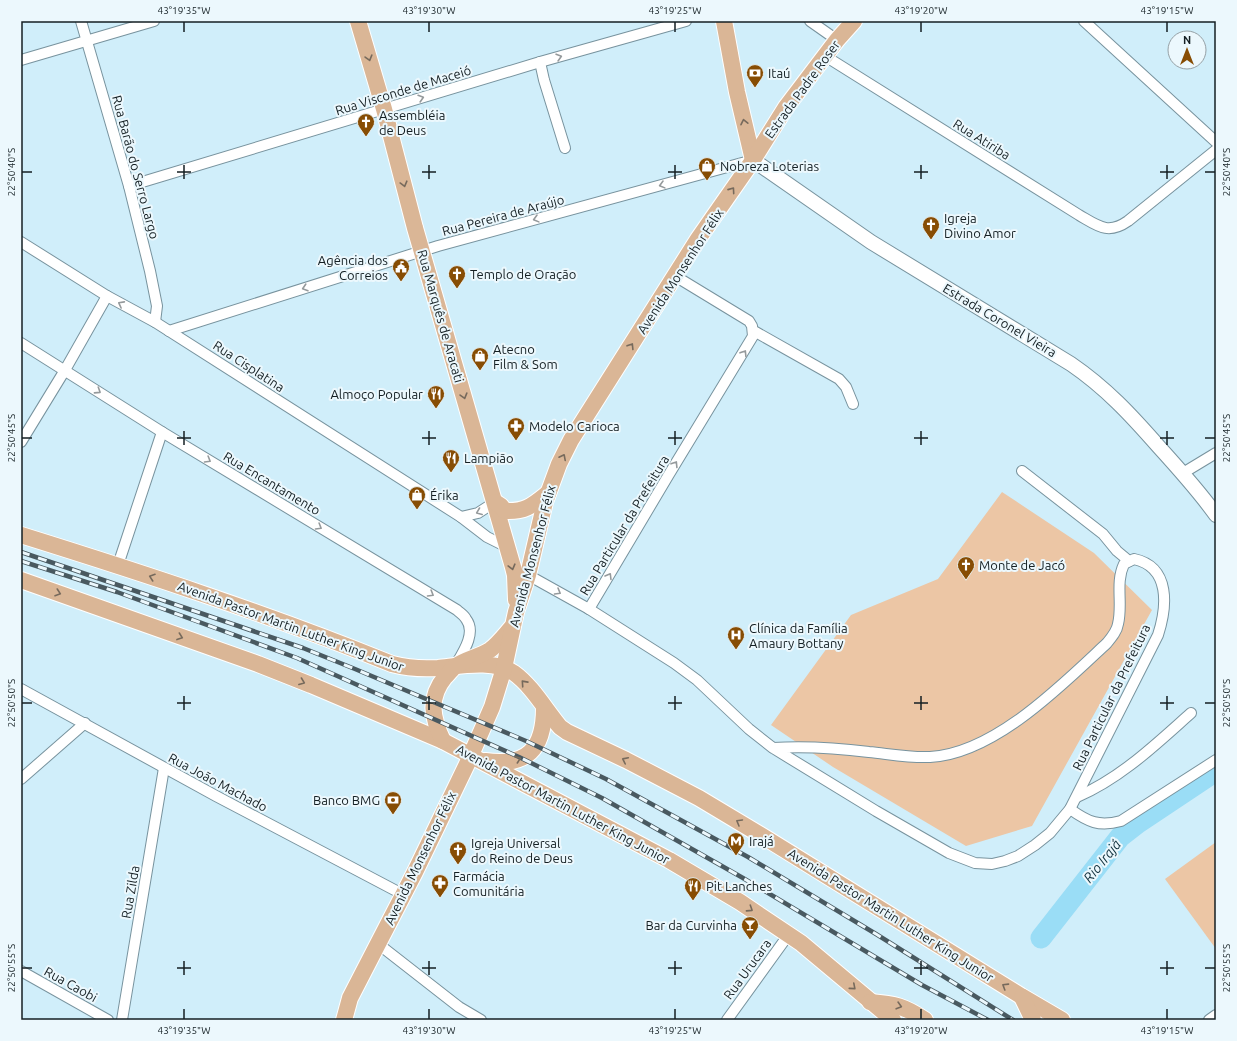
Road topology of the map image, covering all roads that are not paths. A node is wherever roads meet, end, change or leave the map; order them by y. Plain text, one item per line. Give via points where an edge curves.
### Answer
1 (81, 21) edge
2 (154, 21) edge
3 (358, 21) edge
4 (686, 21) edge
5 (724, 21) edge
6 (810, 21) edge
7 (854, 21) edge
8 (1084, 21) edge
9 (837, 40) junction
10 (86, 41) junction
11 (825, 56) junction
12 (21, 60) edge
13 (540, 62) junction
14 (384, 109) junction
15 (1216, 142) edge
16 (565, 148) dead end
17 (1216, 150) edge
18 (753, 160) junction
19 (129, 186) junction
20 (21, 242) edge
21 (422, 251) junction
22 (676, 276) junction
23 (107, 296) junction
24 (155, 322) junction
25 (169, 331) junction
26 (754, 331) junction
27 (21, 343) edge
28 (65, 370) junction
29 (853, 404) dead end
30 (162, 432) junction
31 (21, 442) edge
32 (1216, 453) edge
33 (1022, 471) dead end
34 (1183, 473) junction
35 (548, 493) junction
36 (500, 507) junction
37 (1216, 515) edge
38 (461, 517) junction
39 (21, 535) edge
40 (507, 547) junction
41 (1129, 561) junction
42 (118, 565) junction
43 (528, 574) junction
44 (21, 580) edge
45 (589, 609) junction
46 (514, 619) junction
47 (455, 666) junction
48 (504, 668) junction
49 (21, 689) edge
50 (544, 708) junction
51 (1191, 713) dead end
52 (85, 723) junction
53 (442, 741) junction
54 (773, 748) junction
55 (475, 757) junction
56 (1216, 760) edge
57 (164, 768) junction
58 (21, 779) edge
59 (1076, 797) junction
60 (1070, 809) junction
61 (404, 895) junction
62 (789, 934) junction
63 (377, 943) junction
64 (21, 971) edge
65 (1021, 996) junction
66 (870, 1002) junction
67 (1216, 1015) edge
68 (108, 1020) edge
69 (122, 1020) edge
70 (344, 1020) edge
71 (480, 1020) edge
72 (727, 1020) edge
73 (893, 1020) edge
74 (925, 1020) edge
75 (1034, 1020) edge
76 (1062, 1020) edge
77 (1208, 1020) edge

1 - 10 street, Rua Barão do Serro Largo
2 - 10 street
3 -> 14 main road, Rua Marquês de Aracati
13 -> 4 street, Rua Visconde de Maceió
18 -> 5 main road
6 - 9 street
7 - 9 main road, Estrada Padre Roser
8 - 15 street
9 - 11 main road, Estrada Padre Roser
10 - 12 street
10 - 19 street, Rua Barão do Serro Largo
11 - 17 street, Rua Atiriba via 1093,224 1107,229 1120,227
11 - 18 main road, Estrada Padre Roser via 786,107
14 -> 13 street, Rua Visconde de Maceió
13 - 16 street
14 - 19 street, Rua Visconde de Maceió
14 -> 21 main road, Rua Marquês de Aracati
18 -> 21 street, Rua Pereira de Araújo
22 -> 18 main road, Avenida Monsenhor Félix via 702,233
18 - 34 street, Estrada Coronel Vieira via 871,242 1091,377 1126,409
19 - 24 street, Rua Barão do Serro Largo via 156,299
20 - 23 street, Rua Cisplatina
21 -> 25 street, Rua Pereira de Araújo
21 -> 36 main road, Rua Marquês de Aracati
22 - 26 street via 749,321
35 -> 22 main road, Avenida Monsenhor Félix via 572,440
24 -> 23 street, Rua Cisplatina
23 - 28 street
24 - 25 street, Rua Cisplatina
25 - 38 street, Rua Cisplatina
26 - 29 street via 840,379
45 -> 26 street, Rua Particular da Prefeitura via 752,340
27 - 28 street, Rua Encantamento
28 -> 30 street, Rua Encantamento
28 - 31 street
30 - 42 street
30 -> 47 street, Rua Encantamento via 457,610 467,619 469,636
32 - 34 street
33 - 41 street via 1103,534
34 - 37 street, Estrada Coronel Vieira
35 - 36 main road via 530,508 520,511
35 - 43 main road, Avenida Monsenhor Félix
36 -> 38 street
36 - 40 main road, Rua Marquês de Aracati
36 - 43 main road
38 - 40 street, Rua Cisplatina via 487,537
39 - 42 main road, Avenida Pastor Martin Luther King Junior
40 -> 46 main road, Rua Marquês de Aracati via 514,575
41 - 54 street, Rua Particular da Prefeitura via 1124,564 1120,576 1118,625 1107,643 1045,699 979,744 951,754 929,757 830,748
41 - 59 street, Rua Particular da Prefeitura via 1134,559 1148,564 1161,580 1164,604 1162,624
47 -> 42 main road, Avenida Pastor Martin Luther King Junior via 407,668 392,664 270,617
43 -> 45 street, Rua Particular da Prefeitura
43 - 46 main road, Avenida Monsenhor Félix
44 -> 53 main road, Avenida Pastor Martin Luther King Junior via 264,667
45 - 54 street, Rua Particular da Prefeitura via 697,680
46 - 47 main road via 490,650
46 - 48 main road, Avenida Monsenhor Félix
47 - 48 main road, Avenida Pastor Martin Luther King Junior
47 - 53 main road via 442,682 432,710
50 -> 48 main road, Avenida Pastor Martin Luther King Junior via 519,677
48 - 55 main road, Avenida Monsenhor Félix
49 - 52 street, Rua João Machado
55 -> 50 main road via 500,763 519,760 541,738
65 -> 50 main road, Avenida Pastor Martin Luther King Junior via 699,798 572,735 560,727
51 - 59 street via 1134,764 1090,792
52 - 57 street, Rua João Machado
52 - 58 street
53 - 55 main road, Avenida Pastor Martin Luther King Junior
54 - 60 street, Rua Particular da Prefeitura via 949,853 975,863 992,864 1018,856 1050,833
55 - 61 main road, Avenida Monsenhor Félix
55 -> 62 main road, Avenida Pastor Martin Luther King Junior via 702,878
56 - 60 street via 1121,821 1110,824 1097,823 1086,820
57 - 61 street, Rua João Machado
57 - 69 street, Rua Zilda
59 - 60 street, Rua Particular da Prefeitura
61 - 63 main road, Avenida Monsenhor Félix
62 -> 66 main road, Avenida Pastor Martin Luther King Junior
62 - 72 street, Rua Urucara
63 - 70 main road, Avenida Monsenhor Félix via 350,998
63 - 71 street via 459,1007
64 - 68 street, Rua Caobi
65 - 75 main road
65 - 76 main road, Avenida Pastor Martin Luther King Junior
66 - 73 main road, Avenida Pastor Martin Luther King Junior
66 -> 74 main road via 903,1007
67 - 77 street

